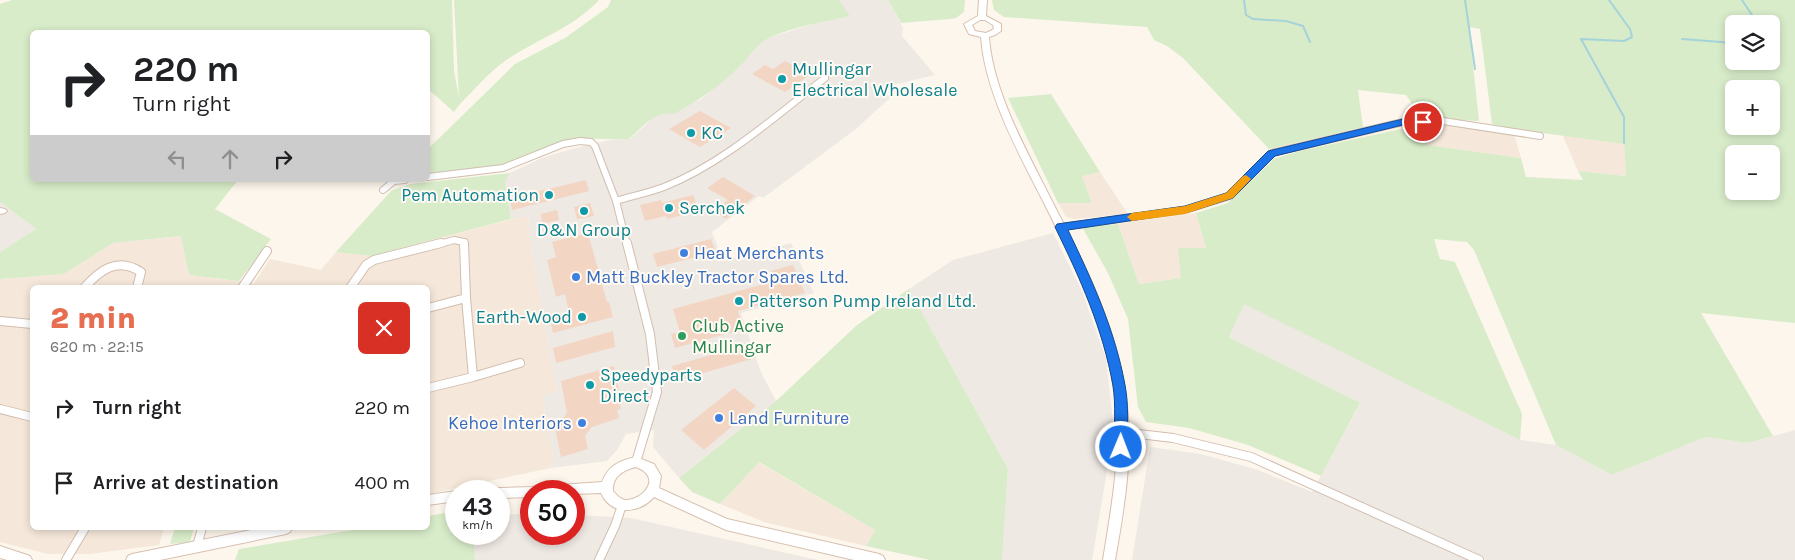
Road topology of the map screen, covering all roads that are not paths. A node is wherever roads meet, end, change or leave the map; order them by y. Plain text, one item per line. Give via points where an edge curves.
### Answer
1 (983, 0) edge
2 (982, 18) junction
3 (984, 36) junction
4 (825, 78) dead end
5 (1540, 136) dead end
6 (430, 177) edge
7 (394, 182) edge
8 (383, 190) dead end
9 (616, 201) junction
10 (1061, 227) junction
11 (267, 251) dead end
12 (87, 285) edge
13 (138, 285) edge
14 (244, 285) edge
15 (352, 285) edge
16 (466, 298) junction
17 (430, 307) edge
18 (0, 321) edge
19 (30, 324) edge
20 (520, 363) dead end
21 (473, 378) junction
22 (430, 388) edge
23 (0, 409) edge
24 (30, 416) edge
25 (1122, 432) junction
26 (636, 462) junction
27 (606, 487) junction
28 (585, 488) edge
29 (653, 491) junction
30 (445, 498) edge
31 (430, 500) edge
32 (622, 505) junction
33 (83, 530) edge
34 (201, 530) edge
35 (276, 530) edge
36 (197, 546) junction
37 (0, 552) edge
38 (26, 560) edge
39 (66, 560) edge
40 (132, 560) edge
41 (599, 560) edge
42 (879, 560) edge
43 (1108, 560) edge
44 (1479, 560) edge

1 - 2 main road
2 - 3 main road via 970,22 968,27
2 - 3 main road via 998,26 994,34
3 - 10 main road via 988,67 996,91 1032,173
4 - 9 street via 702,168 664,187
5 - 10 street via 1443,121 1403,122 1272,153 1230,196 1185,210
6 - 9 street via 503,168 563,144 591,142
7 - 8 street
9 - 26 street via 650,334 657,392
10 - 25 main road via 1090,288 1110,347 1119,387
11 - 14 street
12 - 13 street via 102,270 127,267 141,272
15 - 16 street via 366,265 374,260 454,240 464,242
16 - 17 street
16 - 21 street
18 - 19 street
20 - 21 street
21 - 22 street
23 - 24 street
25 - 43 main road
25 - 44 street via 1172,438 1250,457
26 - 27 main road via 621,465 615,470
26 - 29 main road via 654,471
27 - 28 main road
27 - 32 main road via 610,499
29 - 32 main road via 643,501
29 - 42 main road via 726,524
30 - 31 main road
32 - 41 street
33 - 39 street
34 - 36 street
35 - 36 main road
36 - 40 main road
37 - 38 main road

